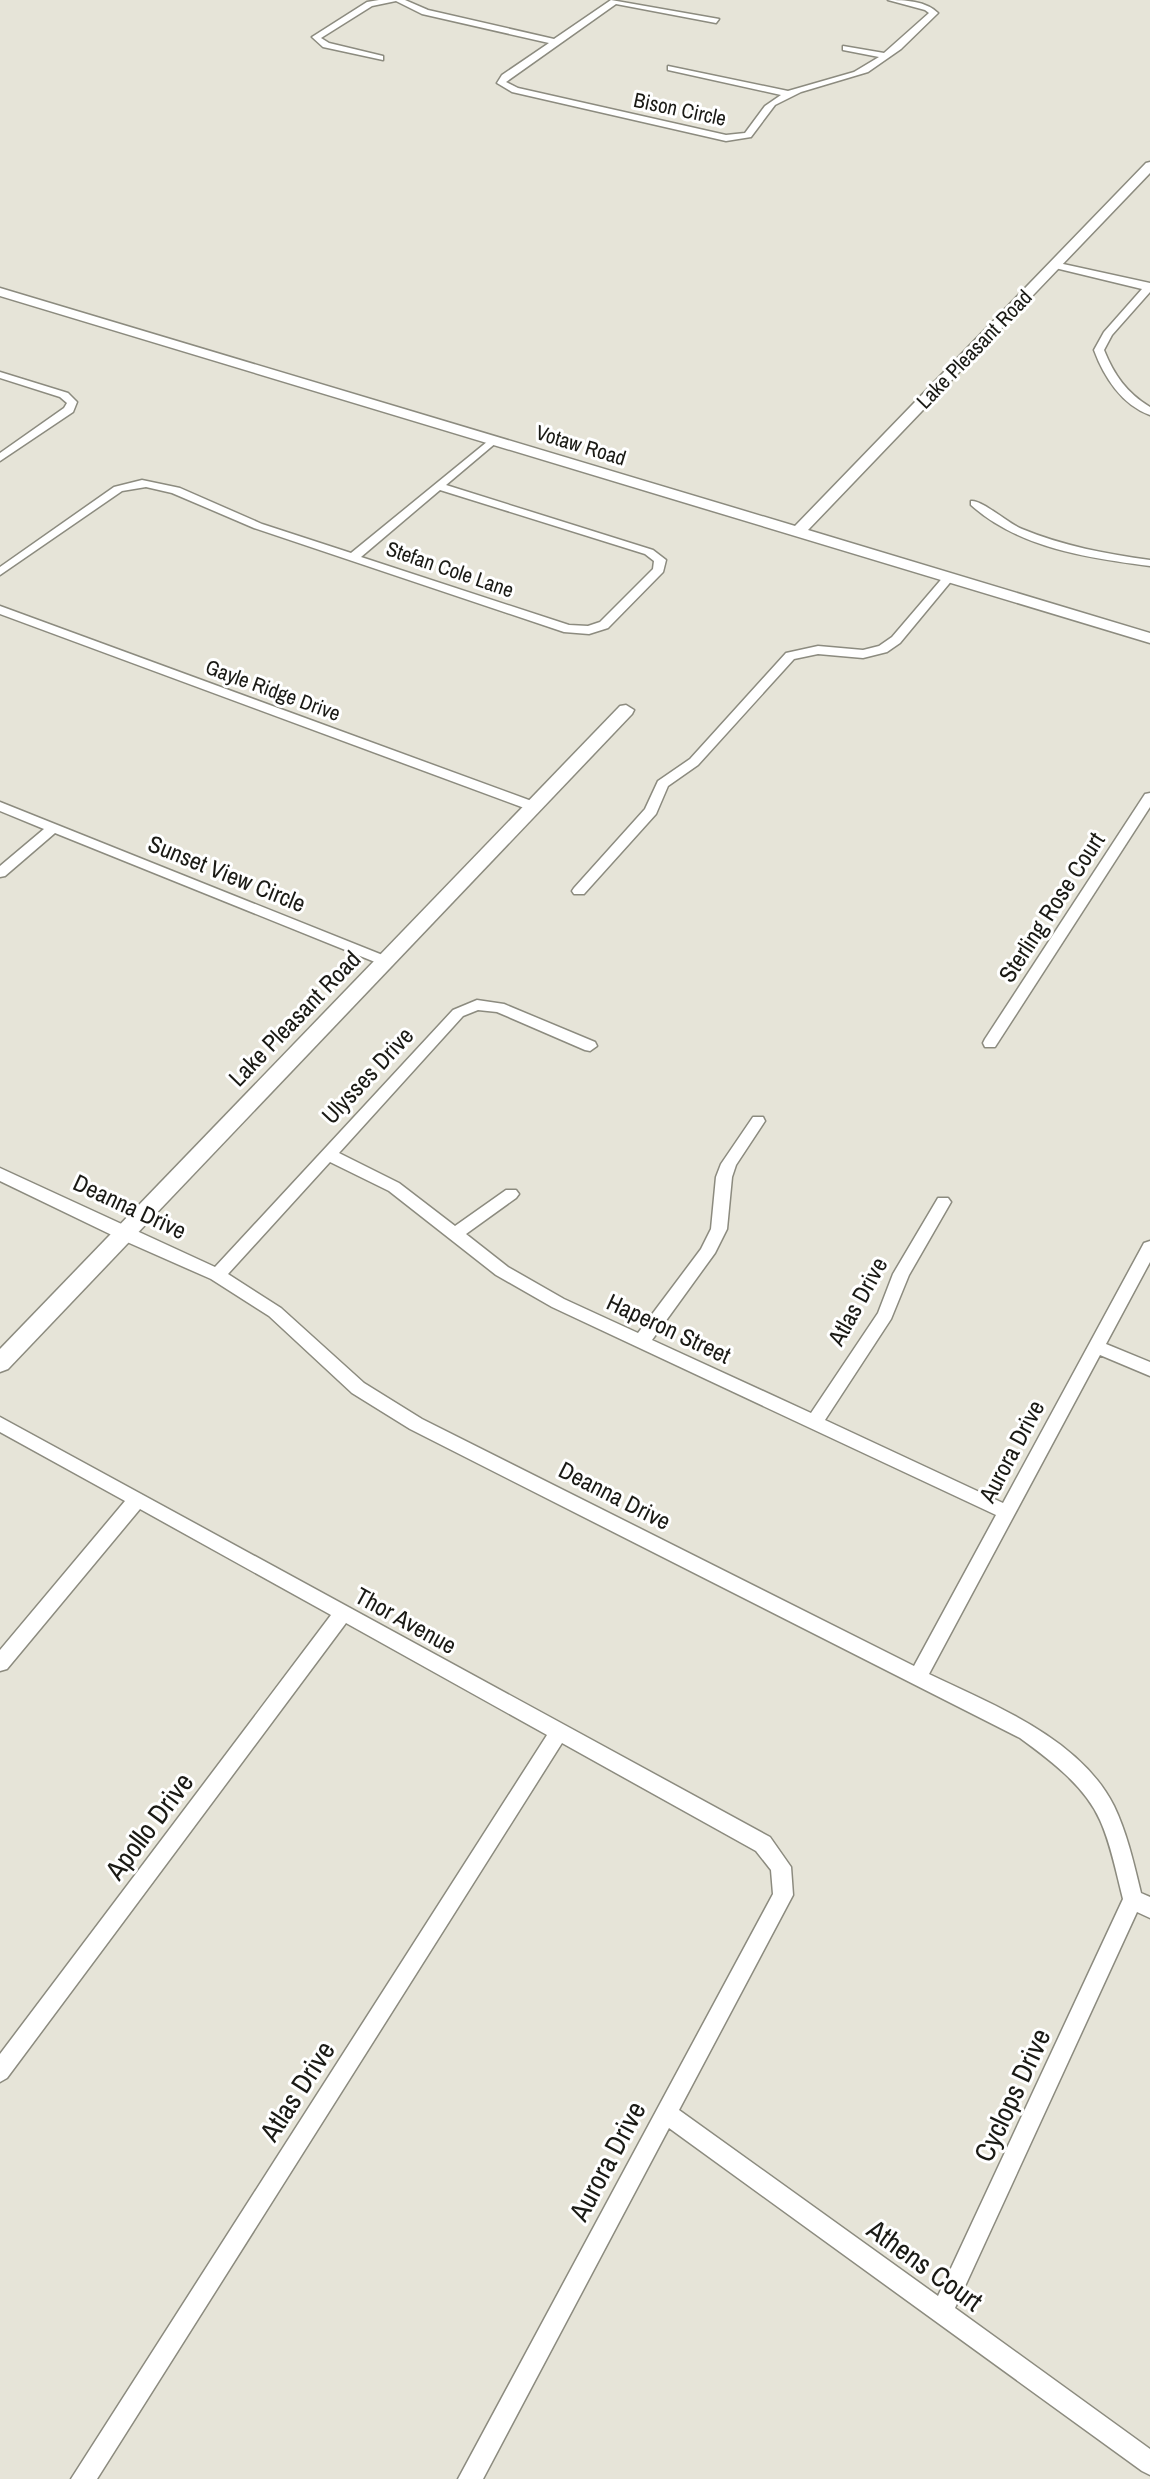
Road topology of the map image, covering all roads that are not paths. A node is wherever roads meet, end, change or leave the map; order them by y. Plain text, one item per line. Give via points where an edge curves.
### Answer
1 (391, 0) edge
2 (399, 0) edge
3 (615, 0) edge
4 (892, 0) edge
5 (716, 21) dead end
6 (556, 41) junction
7 (846, 48) dead end
8 (885, 56) junction
9 (380, 58) dead end
10 (671, 68) dead end
11 (788, 94) junction
12 (1150, 166) edge
13 (1054, 265) junction
14 (1149, 287) edge
15 (0, 292) edge
16 (0, 375) edge
17 (1150, 412) edge
18 (493, 440) junction
19 (0, 457) edge
20 (439, 486) junction
21 (975, 503) dead end
22 (798, 532) junction
23 (354, 556) junction
24 (1150, 563) edge
25 (0, 572) edge
26 (949, 578) junction
27 (0, 610) edge
28 (1150, 638) edge
29 (626, 710) dead end
30 (1150, 797) edge
31 (0, 806) edge
32 (533, 806) junction
33 (53, 828) junction
34 (0, 873) edge
35 (579, 891) dead end
36 (385, 961) junction
37 (990, 1042) dead end
38 (590, 1046) dead end
39 (758, 1121) dead end
40 (328, 1154) junction
41 (0, 1174) edge
42 (511, 1194) dead end
43 (943, 1202) dead end
44 (124, 1234) junction
45 (455, 1234) junction
46 (1150, 1247) edge
47 (217, 1275) junction
48 (641, 1342) junction
49 (1097, 1347) junction
50 (0, 1363) edge
51 (1150, 1369) edge
52 (814, 1423) junction
53 (0, 1424) edge
54 (137, 1500) junction
55 (1008, 1513) junction
56 (342, 1614) junction
57 (0, 1663) edge
58 (917, 1678) junction
59 (559, 1732) junction
60 (781, 1867) joint
61 (1141, 1904) edge
62 (0, 2071) edge
63 (666, 2113) junction
64 (942, 2314) junction
65 (1150, 2463) edge
66 (83, 2479) edge
67 (470, 2479) edge

1 - 9 street via 370,4 316,37 326,45
2 - 6 street via 425,12
3 - 5 street
3 - 6 street
4 - 8 street, Bison Circle via 934,13
6 - 11 street, Bison Circle via 501,83 726,138 748,135 765,109
7 - 8 street
8 - 11 street, Bison Circle via 858,74
10 - 11 street
12 - 13 street, Lake Pleasant Road
13 - 14 street
13 - 22 street, Lake Pleasant Road
14 - 17 street via 1099,350 1113,382
15 - 18 street, Votaw Road
16 - 19 street via 64,395 72,402 69,410
18 - 20 street
18 - 22 street, Votaw Road
20 - 23 street
20 - 23 street, Stefan Cole Lane via 649,552 660,560 659,570 604,625 589,630 568,628
21 - 24 street via 999,523 1023,534 1114,559
22 - 26 street, Votaw Road
23 - 25 street, Stefan Cole Lane via 258,526 225,509 152,484 137,483 118,489
26 - 28 street, Votaw Road
26 - 35 street via 897,640 883,649 863,654 818,650 790,656 694,762 663,784 651,811
27 - 32 street, Gayle Ridge Drive
29 - 32 street, Lake Pleasant Road
30 - 37 street, Sterling Rose Court
31 - 33 street, Sunset View Circle
32 - 36 street, Lake Pleasant Road
33 - 34 street
33 - 36 street, Sunset View Circle
36 - 44 street, Lake Pleasant Road
38 - 40 street, Ulysses Drive via 499,1007 477,1005 458,1013
39 - 48 street via 723,1177 719,1229 707,1253
40 - 45 street, Haperon Street via 394,1187
40 - 47 street, Ulysses Drive
41 - 44 street, Deanna Drive
42 - 45 street
43 - 52 street, Atlas Drive via 901,1274 885,1315
44 - 47 street, Deanna Drive
44 - 50 street, Lake Pleasant Road
45 - 48 street, Haperon Street via 502,1271
46 - 49 street, Aurora Drive
47 - 58 street, Deanna Drive via 275,1312 359,1388 416,1424
48 - 52 street, Haperon Street
49 - 51 street
49 - 55 street, Aurora Drive
52 - 55 street, Haperon Street
53 - 54 street, Thor Avenue
54 - 56 street, Thor Avenue
54 - 57 street
55 - 58 street, Aurora Drive
56 - 59 street, Thor Avenue
56 - 62 street, Apollo Drive
58 - 61 street, Deanna Drive via 1027,1732 1065,1759 1102,1804
59 - 60 street, Thor Avenue via 763,1844
59 - 66 street, Atlas Drive
60 - 63 street, Aurora Drive via 783,1895
61 - 64 street, Cyclops Drive
63 - 64 street, Athens Court
63 - 67 street, Aurora Drive
64 - 65 street, Athens Court

